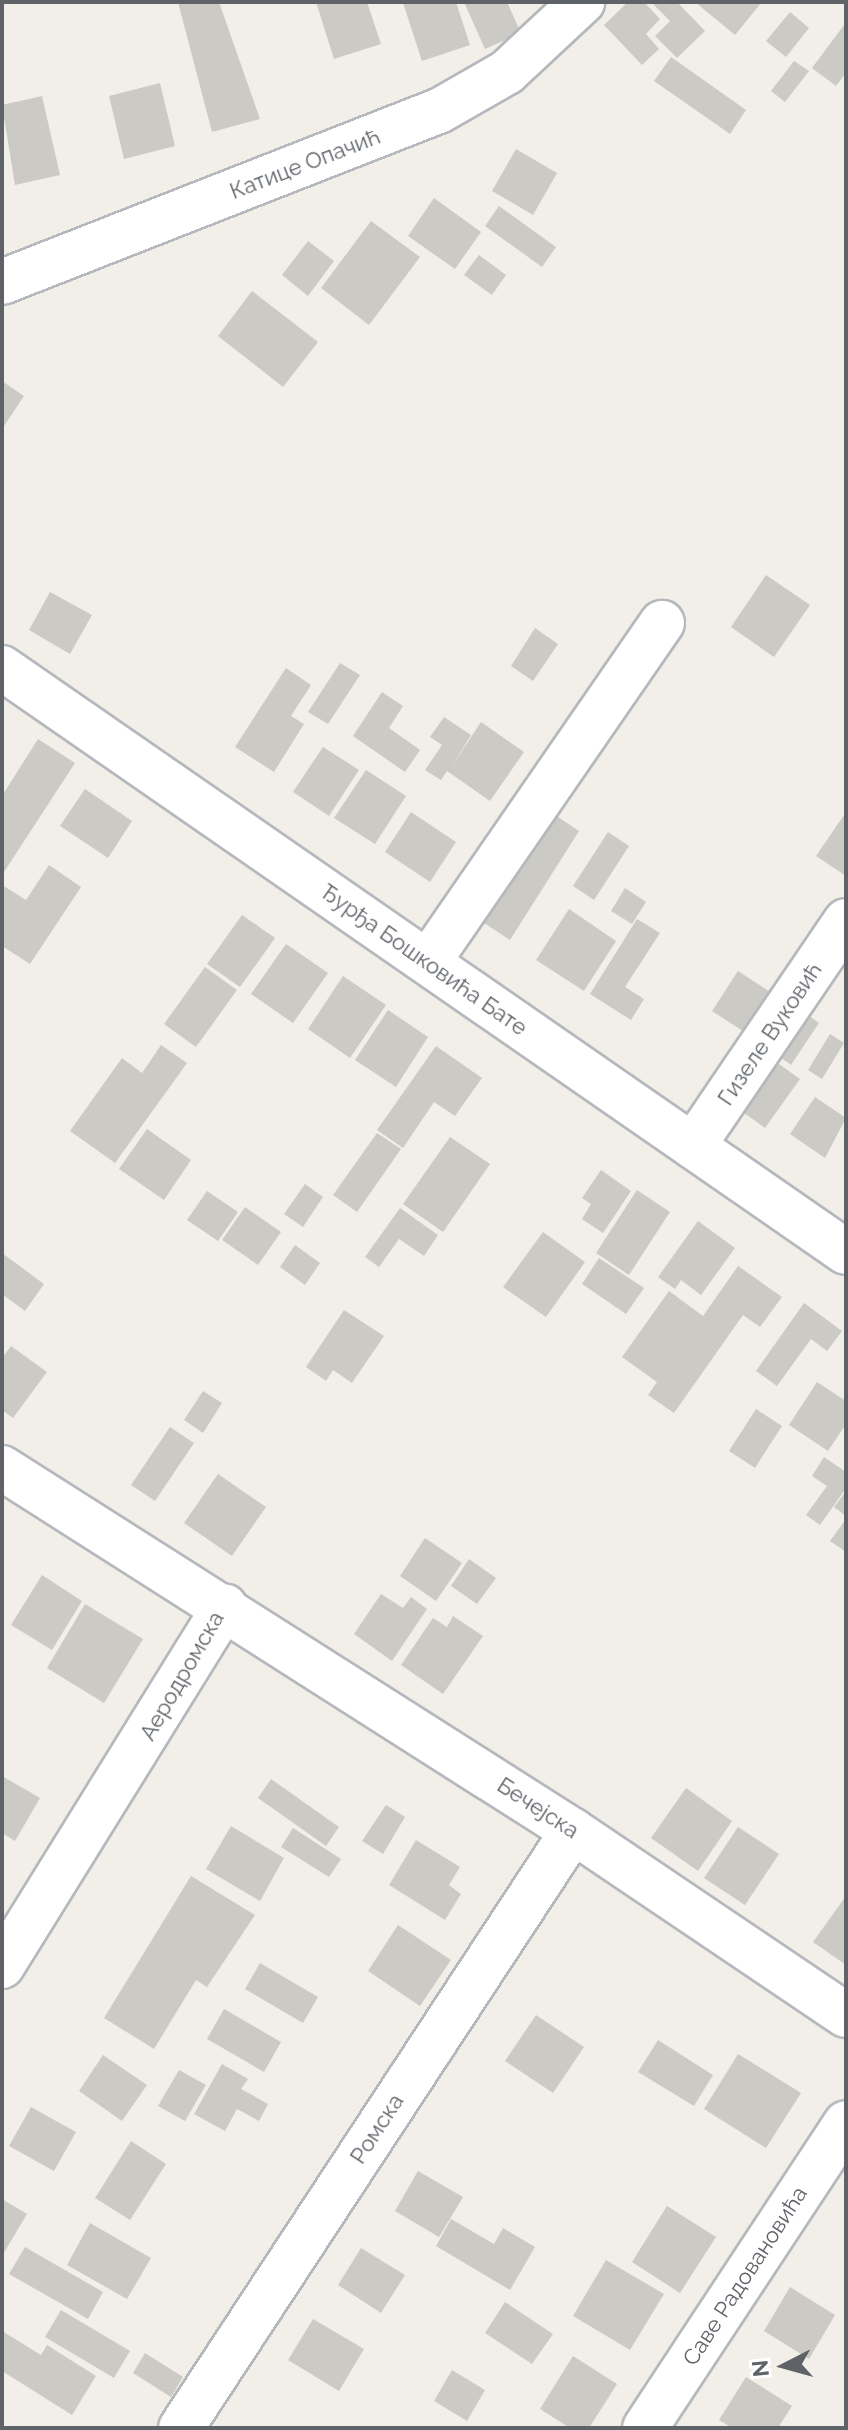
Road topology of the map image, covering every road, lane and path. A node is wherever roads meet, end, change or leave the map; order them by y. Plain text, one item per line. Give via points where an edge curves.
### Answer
1 (582, 2) edge
2 (2, 282) edge
3 (662, 623) dead end
4 (2, 668) edge
5 (846, 921) edge
6 (428, 962) junction
7 (693, 1146) junction
8 (846, 1252) edge
9 (2, 1468) edge
10 (225, 1607) junction
11 (573, 1831) junction
12 (2, 1966) edge
13 (846, 2015) edge
14 (846, 2123) edge
15 (181, 2428) edge
16 (645, 2428) edge

1 - 2 street, Катице Опачић via 507,72 439,111
3 - 6 street
4 - 6 street, Ђурђа Бошковића Бате
5 - 7 street, Гизеле Вуковић
6 - 7 street, Ђурђа Бошковића Бате
7 - 8 street, Ђурђа Бошковића Бате
9 - 10 street, Аеродромска
10 - 11 street, Бечејска
10 - 12 street, Аеродромска
11 - 13 street, Бечејска
11 - 15 street, Ромска
14 - 16 street, Саве Радовановића

